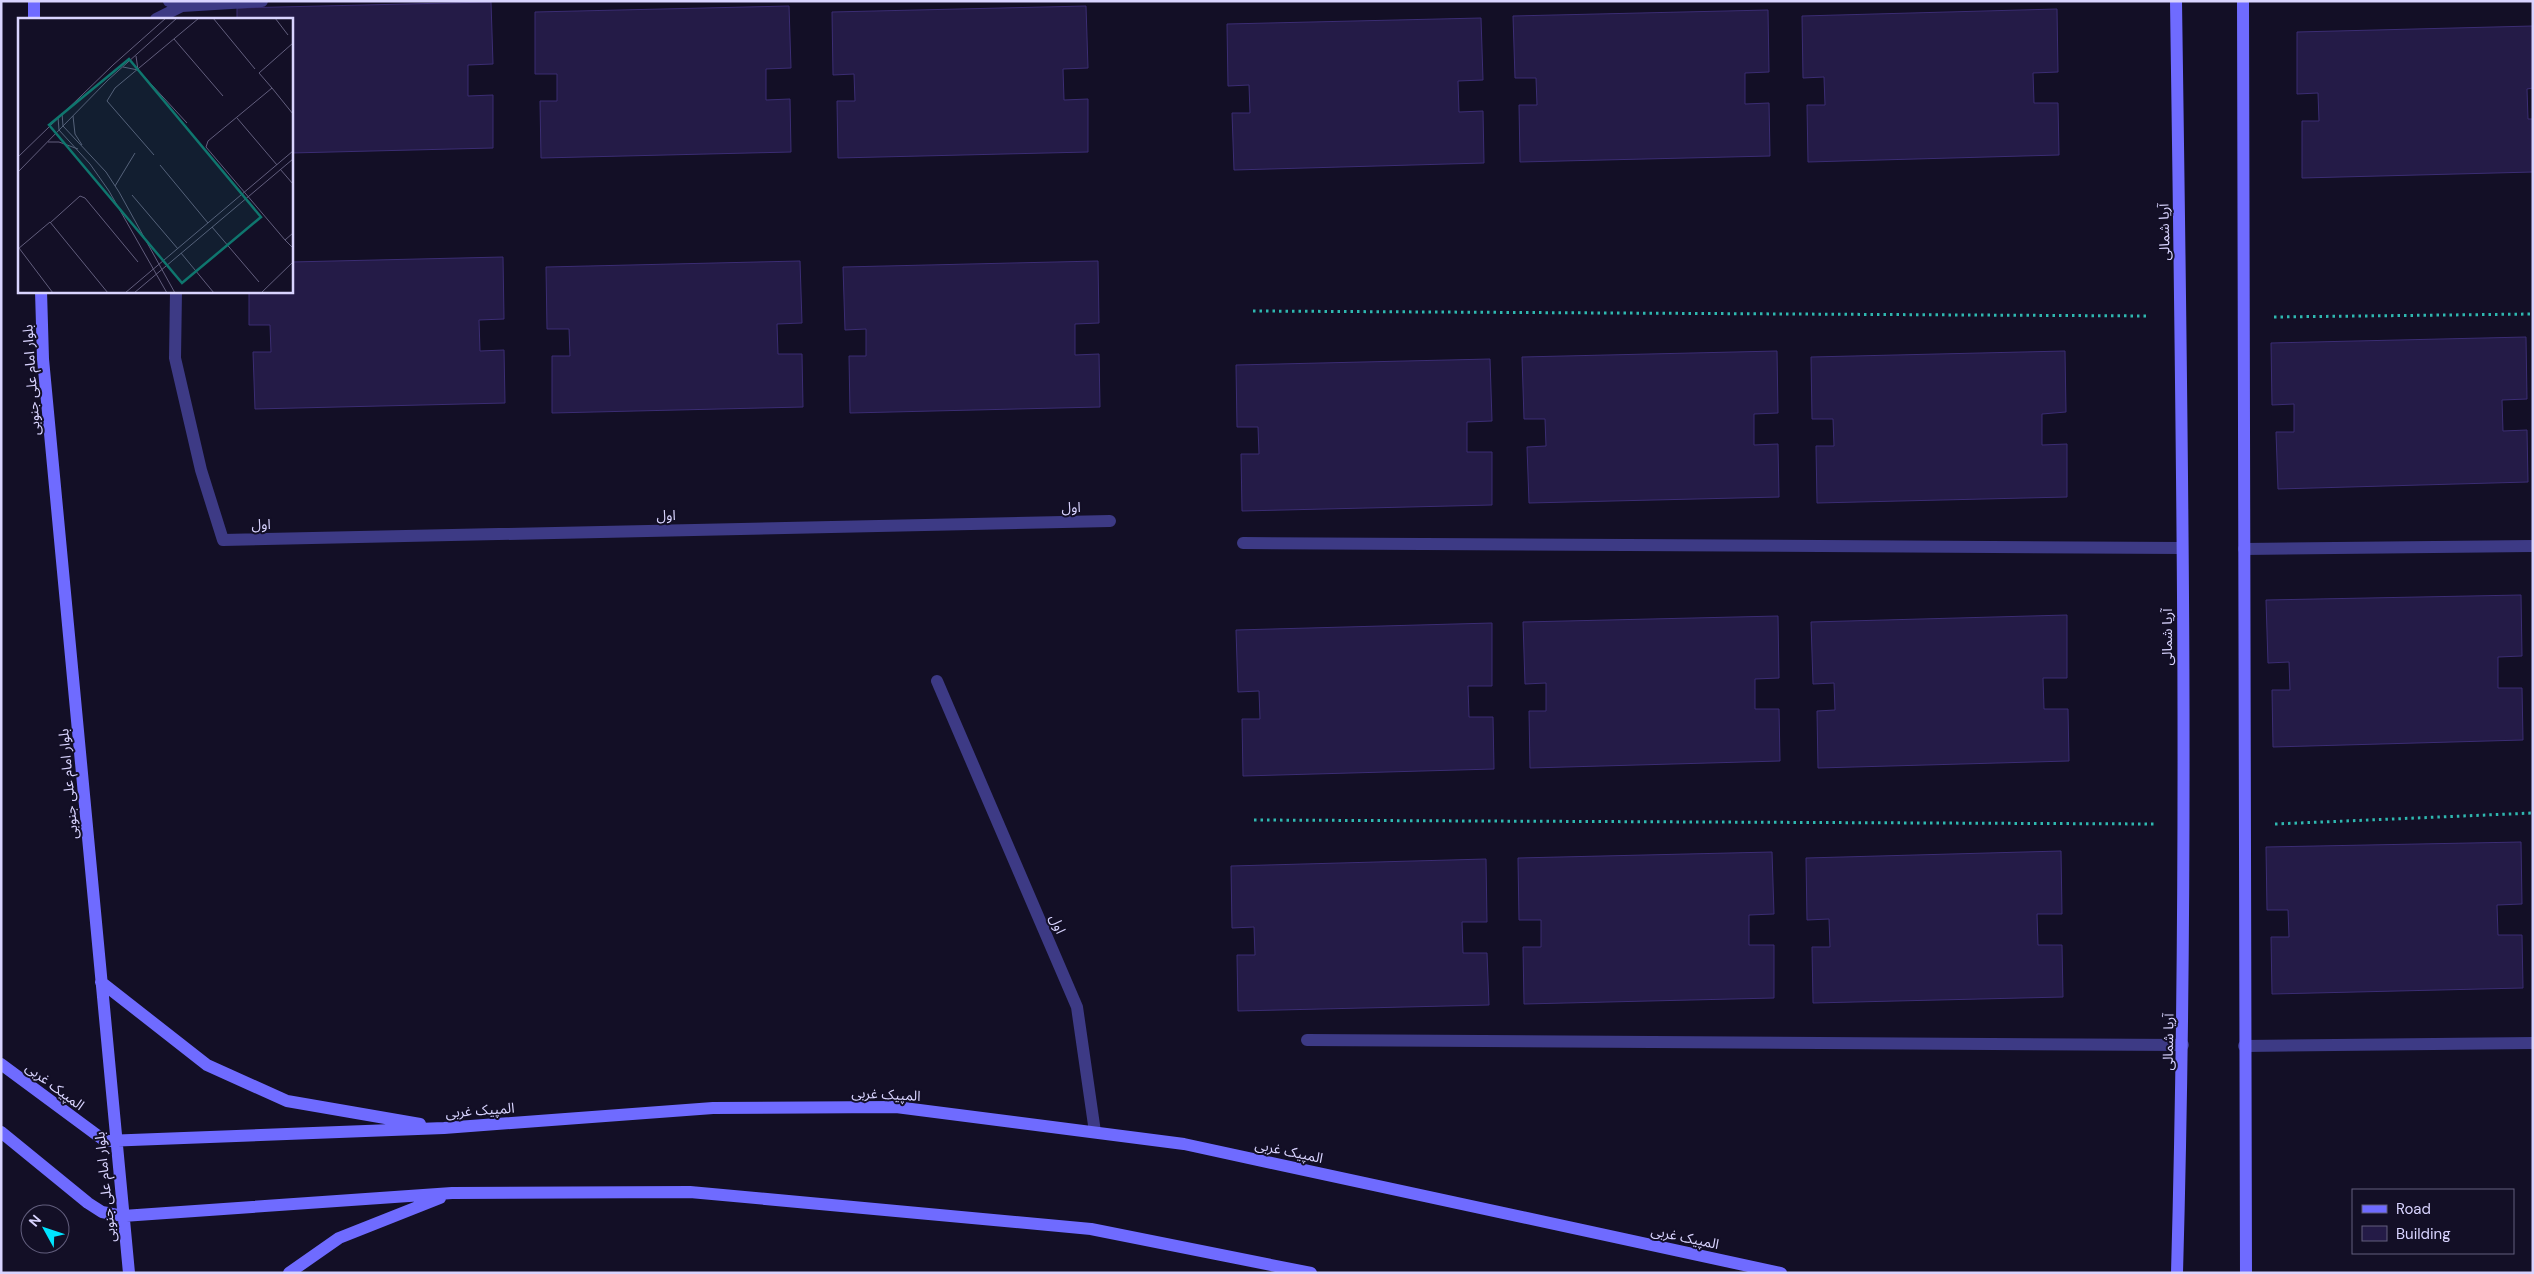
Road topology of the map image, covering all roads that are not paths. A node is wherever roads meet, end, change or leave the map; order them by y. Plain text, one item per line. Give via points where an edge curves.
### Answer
1 (34, 1) edge
2 (262, 1) edge
3 (2176, 1) edge
4 (2243, 1) edge
5 (177, 3) edge
6 (34, 18) edge
7 (157, 18) edge
8 (181, 18) edge
9 (41, 292) edge
10 (176, 292) edge
11 (1110, 521) dead end
12 (1243, 543) dead end
13 (2533, 546) edge
14 (2182, 548) junction
15 (2244, 549) junction
16 (937, 682) dead end
17 (101, 982) junction
18 (1308, 1040) dead end
19 (2533, 1043) edge
20 (2183, 1045) junction
21 (2244, 1046) junction
22 (1, 1064) edge
23 (444, 1128) junction
24 (1, 1132) edge
25 (1095, 1132) junction
26 (115, 1142) junction
27 (452, 1193) junction
28 (123, 1216) junction
29 (128, 1273) edge
30 (289, 1273) edge
31 (1312, 1273) edge
32 (1781, 1273) edge
33 (2177, 1273) edge
34 (2246, 1273) edge

1 - 6 street
2 - 5 street
3 - 14 street, آریا شمالی
4 - 15 street
5 - 7 street
5 - 8 street
9 - 17 street, بلوار امام علی جنوبی via 42,359
10 - 11 street, اول via 175,358 201,470 223,540
12 - 14 street
13 - 15 street
14 - 20 street, آریا شمالی
15 - 21 street
16 - 25 street, اول via 1077,1007
17 - 23 street via 207,1065 287,1101
17 - 26 street, بلوار امام علی جنوبی
18 - 20 street
19 - 21 street
20 - 33 street, آریا شمالی
21 - 34 street
22 - 26 street, المپیک غربی via 106,1141
23 - 25 street, المپیک غربی via 713,1108 896,1107
23 - 26 street, المپیک غربی
24 - 28 street via 88,1204 102,1212
25 - 32 street, المپیک غربی via 1184,1144
26 - 28 street, بلوار امام علی جنوبی
27 - 28 street
27 - 30 street via 339,1238
27 - 31 street via 710,1193 1091,1229
28 - 29 street, بلوار امام علی جنوبی

